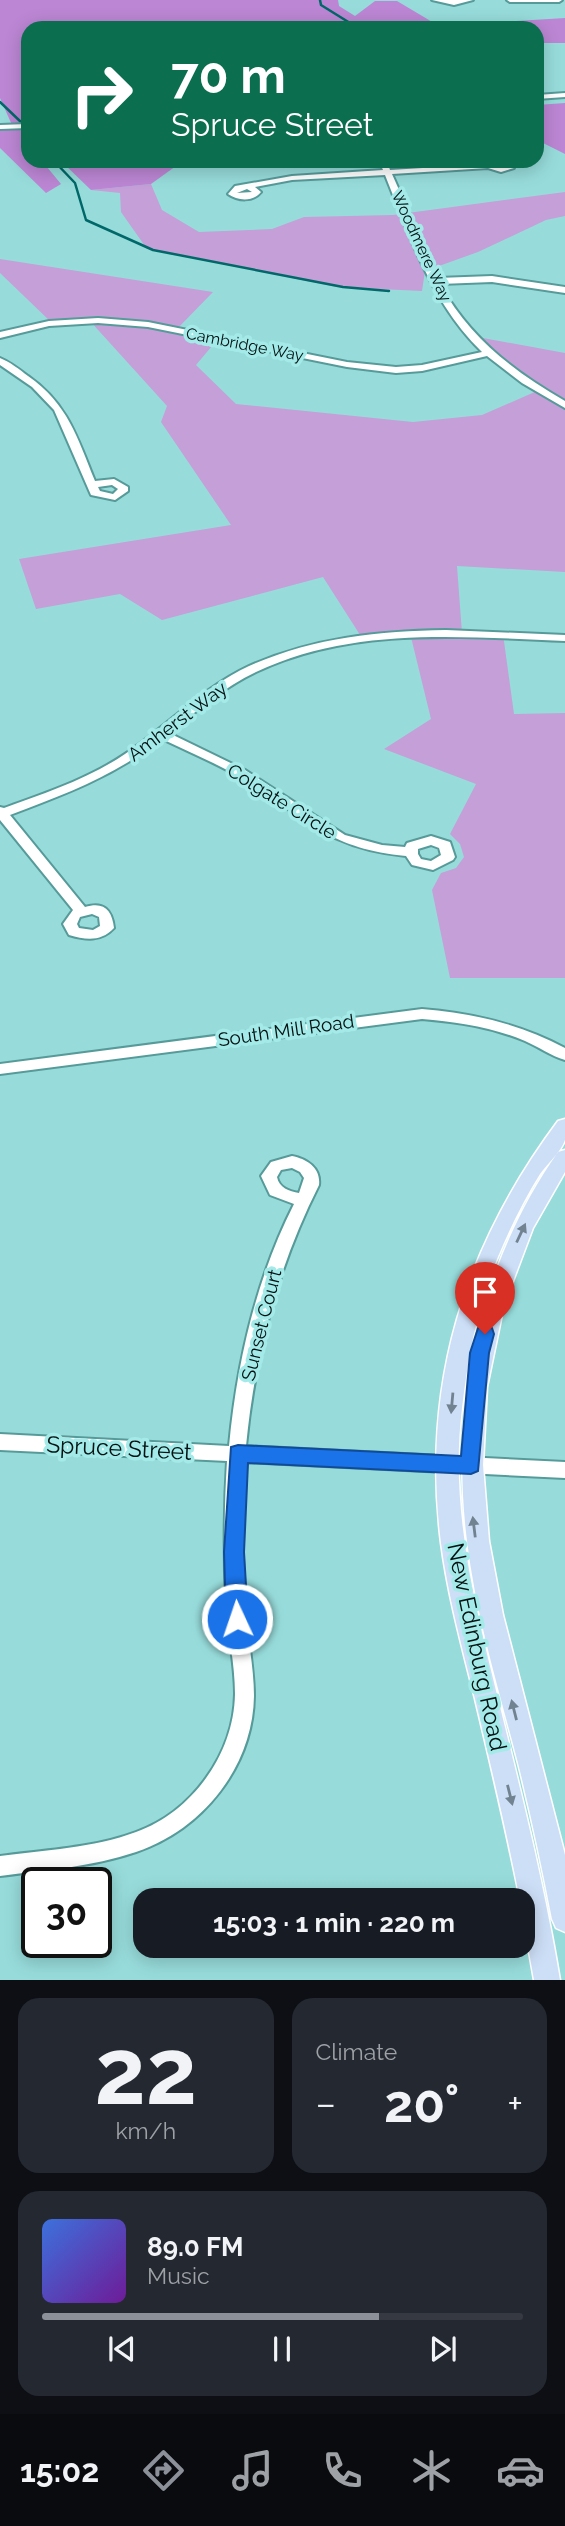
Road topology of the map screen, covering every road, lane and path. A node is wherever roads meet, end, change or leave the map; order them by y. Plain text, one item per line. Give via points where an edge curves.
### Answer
1 (435, 0) edge
2 (470, 0) edge
3 (510, 0) edge
4 (559, 0) edge
5 (565, 95) edge
6 (544, 96) edge
7 (21, 126) edge
8 (0, 127) edge
9 (386, 168) edge
10 (455, 168) edge
11 (387, 172) junction
12 (250, 188) dead end
13 (436, 281) junction
14 (565, 290) edge
15 (0, 335) edge
16 (489, 354) junction
17 (0, 361) edge
18 (565, 404) edge
19 (92, 484) dead end
20 (565, 638) edge
21 (159, 733) junction
22 (1, 812) edge
23 (411, 852) dead end
24 (81, 911) dead end
25 (565, 1055) edge
26 (0, 1069) edge
27 (565, 1126) edge
28 (565, 1157) edge
29 (302, 1200) dead end
30 (0, 1442) edge
31 (238, 1454) junction
32 (460, 1465) junction
33 (565, 1470) edge
34 (0, 1866) edge
35 (565, 1919) edge
36 (547, 1980) edge

1 - 2 street
3 - 4 street
5 - 6 street
7 - 8 street
9 - 11 street, Woodmere Way
10 - 11 street
11 - 12 street via 292,178
11 - 13 street, Woodmere Way
13 - 14 street via 492,279
13 - 16 street, Woodmere Way via 455,316
15 - 16 street, Cambridge Way via 65,321 119,321 396,370
16 - 18 street, Woodmere Way
17 - 19 street via 57,405
20 - 21 street, Amherst Way via 410,633 328,643 277,658 232,679
21 - 22 street, Amherst Way via 107,771
21 - 23 street, Colgate Circle via 242,773 324,831 359,845
22 - 24 street
25 - 26 street, South Mill Road via 501,1026 422,1014
27 -> 32 main road, New Edinburg Road via 519,1189 474,1292 459,1343
32 -> 28 main road, New Edinburg Road via 480,1353 507,1263 538,1197
29 - 31 street, Sunset Court via 280,1252 257,1328
30 - 31 street, Spruce Street
31 - 32 street, Spruce Street
31 - 34 street via 234,1552 243,1717 227,1763 197,1803 149,1838
32 - 33 street, Spruce Street
35 -> 32 main road, New Edinburg Road via 481,1572
32 -> 36 main road, New Edinburg Road via 450,1518 457,1574 534,1893

